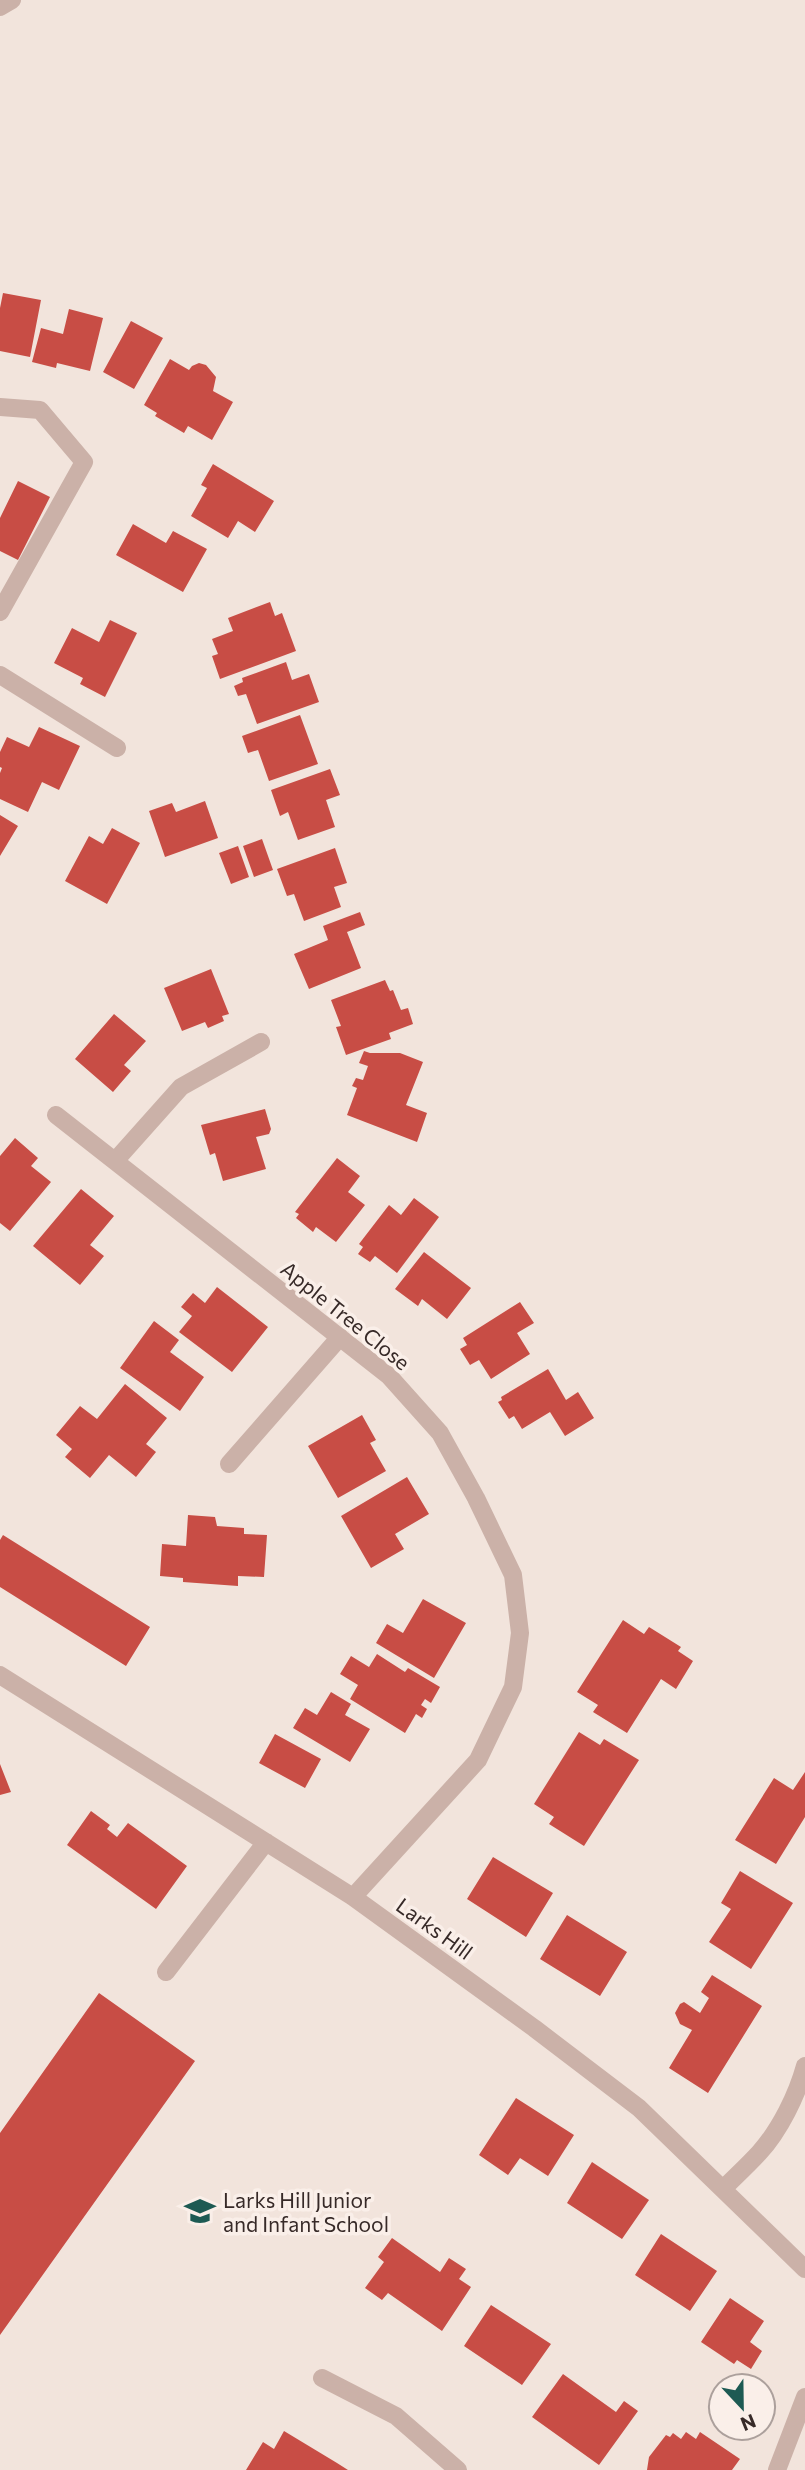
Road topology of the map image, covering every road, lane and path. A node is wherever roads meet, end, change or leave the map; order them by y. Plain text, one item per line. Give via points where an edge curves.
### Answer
1 (12, 0) edge
2 (0, 8) edge
3 (0, 407) edge
4 (0, 611) edge
5 (0, 675) edge
6 (117, 748) dead end
7 (261, 1042) dead end
8 (55, 1115) dead end
9 (115, 1161) junction
10 (340, 1337) junction
11 (229, 1464) dead end
12 (0, 1675) edge
13 (266, 1842) junction
14 (353, 1897) junction
15 (166, 1972) dead end
16 (805, 2066) edge
17 (724, 2188) junction
18 (805, 2269) edge
19 (322, 2378) dead end
20 (805, 2397) edge
21 (458, 2470) edge
22 (777, 2470) edge

1 - 2 street
3 - 4 street via 40,410 84,461
5 - 6 street
7 - 9 street via 181,1087
8 - 9 street, Apple Tree Close
9 - 10 street, Apple Tree Close
10 - 11 street
10 - 14 street, Apple Tree Close via 389,1376 440,1433 513,1576 520,1633 513,1688 478,1760
12 - 13 street, Larks Hill
13 - 14 street, Larks Hill
13 - 15 street
14 - 17 street, Larks Hill via 639,2108
16 - 17 street via 780,2123 761,2151
17 - 18 street, Larks Hill
19 - 21 street via 396,2416
20 - 22 street

